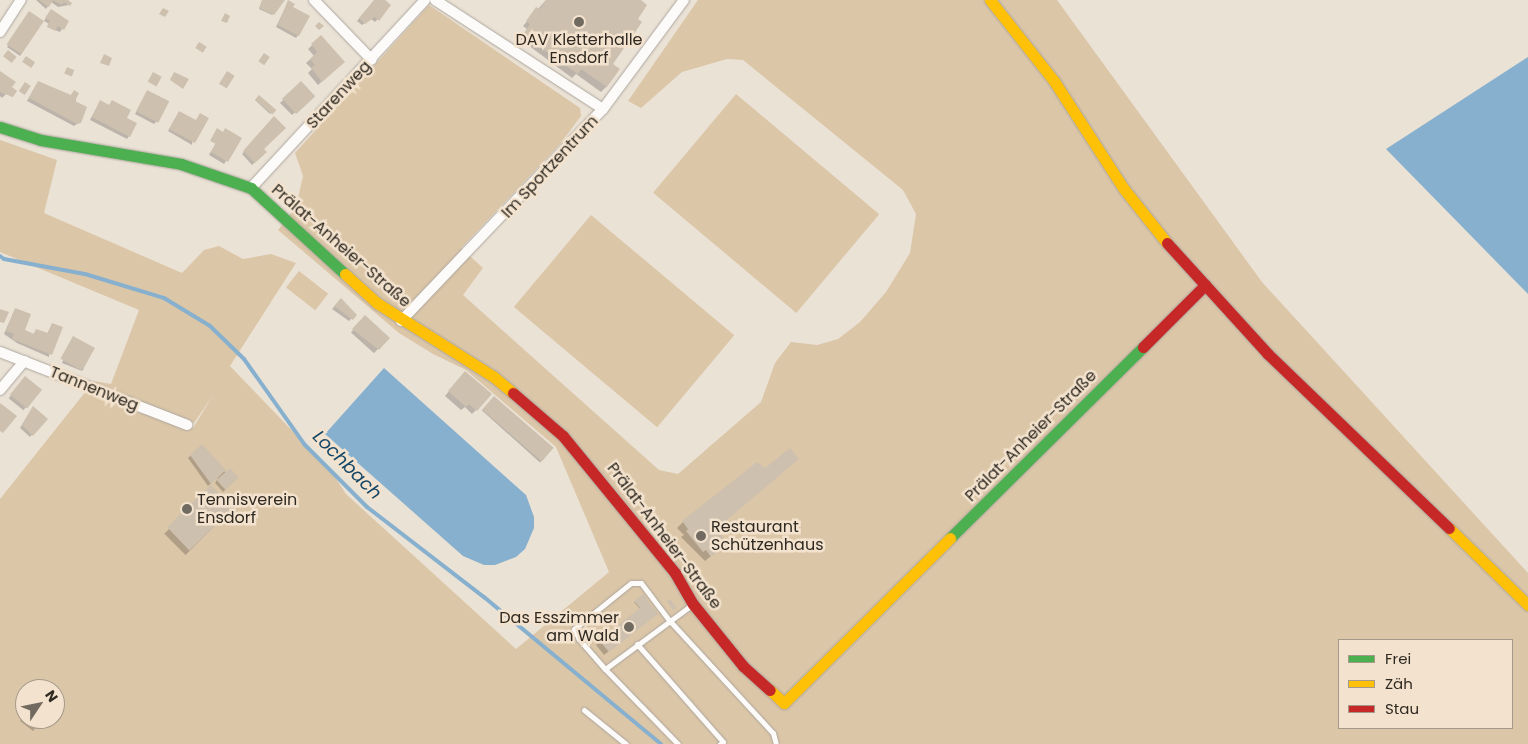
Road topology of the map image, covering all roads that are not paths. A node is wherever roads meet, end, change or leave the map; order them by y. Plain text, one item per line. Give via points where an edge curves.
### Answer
1 (21, 0) edge
2 (314, 0) edge
3 (425, 0) edge
4 (436, 0) edge
5 (684, 0) edge
6 (990, 0) edge
7 (0, 32) edge
8 (372, 60) junction
9 (603, 110) junction
10 (0, 127) edge
11 (251, 188) junction
12 (1205, 285) junction
13 (402, 321) junction
14 (0, 352) edge
15 (24, 361) junction
16 (0, 390) edge
17 (188, 425) dead end
18 (693, 604) junction
19 (1528, 606) edge
20 (669, 620) junction
21 (637, 644) junction
22 (605, 669) junction
23 (584, 710) dead end
24 (723, 743) edge
25 (626, 744) edge
26 (678, 744) edge
27 (776, 744) edge

1 - 7 street
2 - 8 street
3 - 8 street, Starenweg
4 - 9 street
5 - 9 street, Im Sportzentrum
6 - 12 street via 1054,81 1124,189
8 - 11 street, Starenweg
9 - 13 street, Im Sportzentrum
10 - 11 street, Prälat-Anheier-Straße via 41,140 181,164
11 - 13 street, Prälat-Anheier-Straße via 377,303
12 - 18 street, Prälat-Anheier-Straße via 784,703 743,666
12 - 19 street via 1274,360
13 - 18 street, Prälat-Anheier-Straße via 479,366 563,436 588,462 646,536
14 - 15 street, Tannenweg
15 - 16 street
15 - 17 street, Tannenweg
18 - 20 lane
20 - 21 lane
20 - 22 lane via 640,582 623,589 574,629
20 - 27 lane via 773,733
21 - 22 lane
21 - 24 lane
22 - 26 lane
23 - 25 lane

